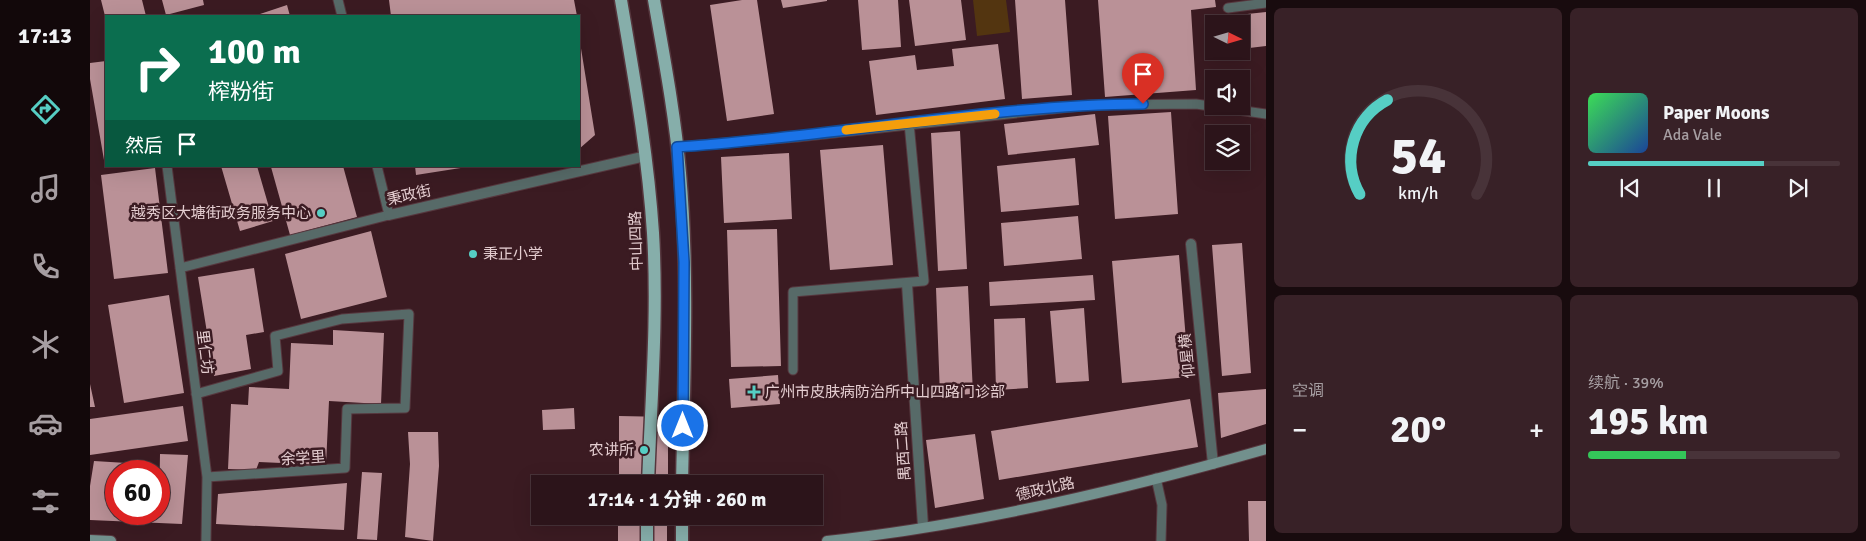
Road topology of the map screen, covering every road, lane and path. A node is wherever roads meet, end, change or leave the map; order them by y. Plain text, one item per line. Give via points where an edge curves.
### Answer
1 (338, 0) edge
2 (621, 0) edge
3 (654, 0) edge
4 (1266, 3) edge
5 (1228, 8) dead end
6 (342, 15) edge
7 (1266, 114) edge
8 (909, 123) junction
9 (677, 147) junction
10 (646, 156) junction
11 (167, 167) edge
12 (378, 167) edge
13 (389, 215) junction
14 (1191, 244) dead end
15 (180, 268) junction
16 (907, 284) junction
17 (793, 370) dead end
18 (196, 394) junction
19 (1266, 449) edge
20 (1213, 464) junction
21 (648, 475) edge
22 (682, 475) edge
23 (207, 477) junction
24 (1156, 478) junction
25 (648, 525) edge
26 (682, 525) edge
27 (923, 526) junction
28 (90, 540) edge
29 (111, 541) edge
30 (206, 541) edge
31 (647, 541) edge
32 (682, 541) edge
33 (827, 541) edge
34 (1161, 541) edge

1 - 6 lane
2 - 10 main road, 中山四路
3 - 9 main road
4 - 5 lane
7 - 8 lane via 1196,104 1090,105
8 - 9 lane
8 - 16 lane via 924,281
9 - 22 main road via 684,262
10 - 13 street, 秉政街
10 - 21 main road, 中山四路 via 654,254
11 - 15 lane, 里仁坊
12 - 13 lane
13 - 15 lane, 秉政街
14 - 20 street, 仰星横
15 - 18 lane, 里仁坊
16 - 17 lane via 793,292
16 - 27 street, 禺西二路
18 - 23 lane, 里仁坊
18 - 23 lane, 余学里 via 278,371 276,336 342,319 408,314 405,408 347,409 345,468
19 - 20 street, 德政北路
20 - 24 street, 德政北路
23 - 30 lane, 里仁坊
24 - 27 street, 德政北路 via 1011,512
24 - 34 lane via 1162,505
25 - 31 main road
26 - 32 main road
27 - 33 street, 德政北路
28 - 29 street

